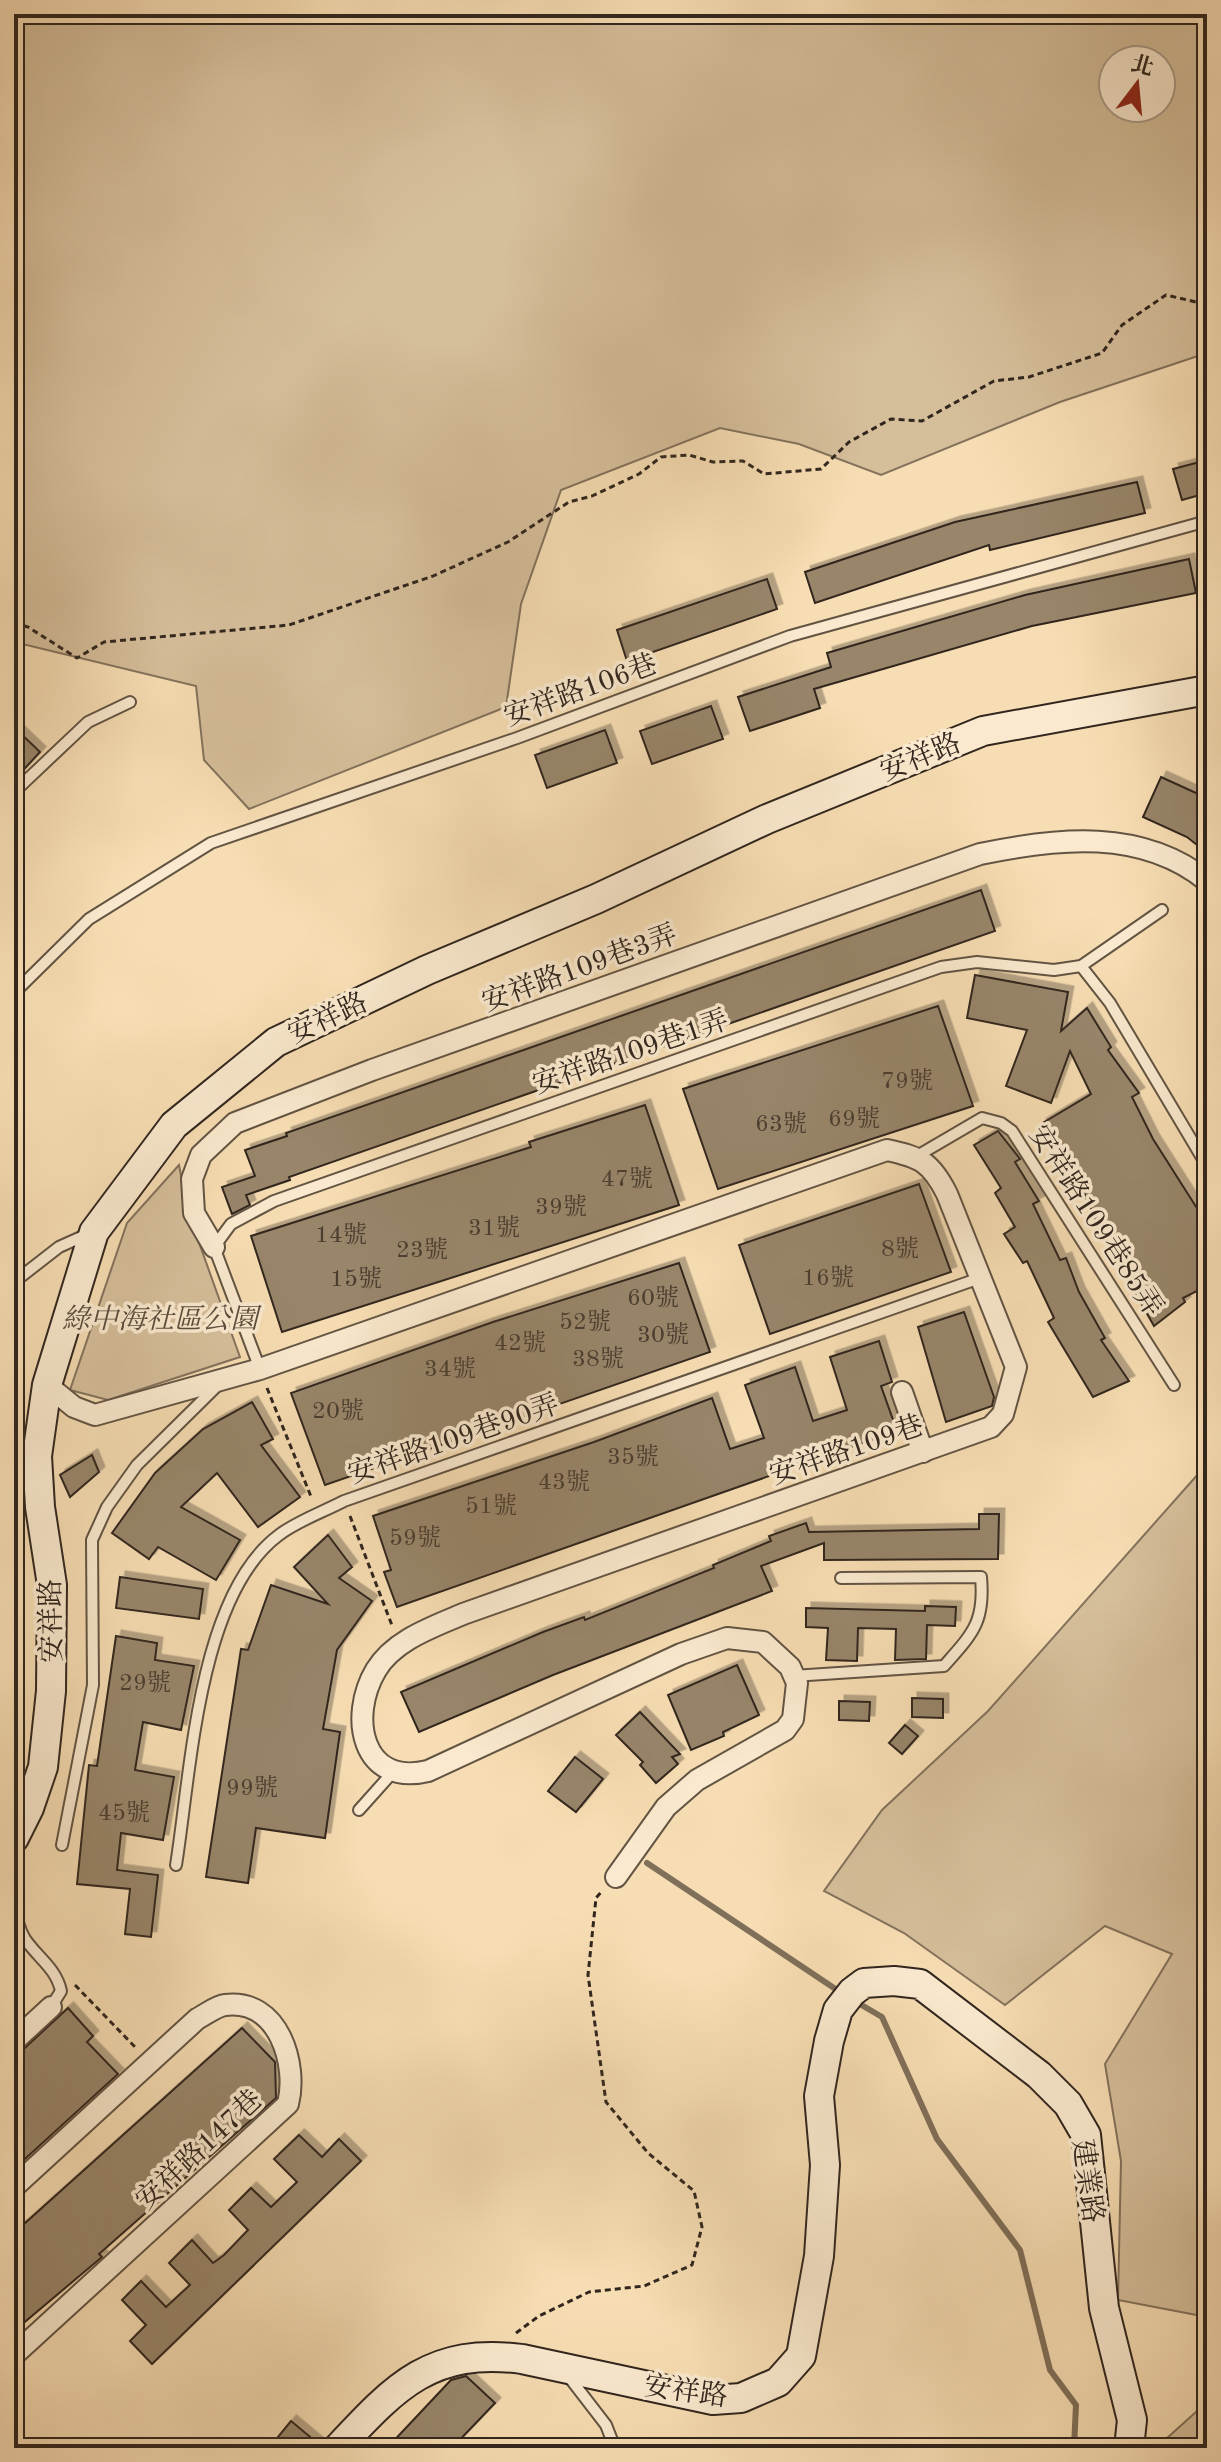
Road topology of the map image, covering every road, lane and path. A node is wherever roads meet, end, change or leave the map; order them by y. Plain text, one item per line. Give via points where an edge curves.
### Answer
1 (1207, 300) edge
2 (1207, 521) edge
3 (14, 623) edge
4 (1207, 690) edge
5 (130, 702) dead end
6 (14, 792) edge
7 (1207, 881) edge
8 (1162, 910) dead end
9 (1081, 966) junction
10 (14, 993) edge
11 (917, 1156) junction
12 (1207, 1166) edge
13 (94, 1232) junction
14 (214, 1247) junction
15 (980, 1278) junction
16 (14, 1282) edge
17 (260, 1369) junction
18 (223, 1380) junction
19 (47, 1385) junction
20 (1174, 1385) dead end
21 (902, 1392) dead end
22 (923, 1452) junction
23 (344, 1501) junction
24 (318, 1514) junction
25 (841, 1578) dead end
26 (400, 1647) junction
27 (793, 1676) junction
28 (393, 1772) junction
29 (359, 1810) dead end
30 (15, 1837) edge
31 (62, 1845) dead end
32 (176, 1865) dead end
33 (616, 1877) joint
34 (59, 1983) junction
35 (920, 1984) joint
36 (51, 2007) joint
37 (14, 2041) edge
38 (150, 2062) junction
39 (14, 2187) edge
40 (14, 2355) edge
41 (487, 2356) junction
42 (562, 2368) junction
43 (338, 2448) edge
44 (615, 2448) edge
45 (1129, 2448) edge

1 - 3 path via 1166,295 1122,325 1102,353 1029,377 994,381 922,421 891,419 849,442 821,469 764,474 743,461 661,457 639,474 569,502 508,542 433,576 289,625 104,642 77,658
2 - 10 lane, 安祥路106巷 via 790,636 517,738 211,843 89,919
4 - 13 street, 安祥路 via 983,731 767,819 276,1042 174,1125
5 - 6 lane via 88,722
7 - 14 street, 安祥路109巷3弄 via 1183,862 1103,841 1038,842 980,854 372,1070 235,1123 201,1155 192,1179 194,1213
8 - 9 lane
9 - 12 lane via 1110,1003
9 - 14 lane, 安祥路109巷1弄 via 1054,970 977,962 941,967 274,1201 231,1224
11 - 15 street, 安祥路109巷 via 942,1184
11 - 17 street via 887,1150
11 - 20 lane, 安祥路109巷85弄 via 982,1118 1012,1131
13 - 16 lane via 59,1247
13 - 19 street, 安祥路
14 - 17 lane, 安祥路109巷3弄
15 - 22 street, 安祥路109巷 via 1016,1367 1014,1385 1003,1414 991,1427
15 - 23 lane, 安祥路109巷90弄
17 - 18 street
17 - 24 path
18 - 19 street via 95,1415 74,1407
18 - 31 lane via 137,1465 107,1507 92,1540 93,1685
19 - 30 street, 安祥路 via 37,1456 52,1585 51,1691 43,1767
21 - 22 street
22 - 26 street, 安祥路109巷 via 463,1614
23 - 24 lane, 安祥路109巷90弄
23 - 26 path
24 - 32 lane, 安祥路109巷90弄 via 278,1535 244,1574 220,1621 207,1666
25 - 27 lane via 981,1577 983,1603 976,1630 944,1666
26 - 28 street, 安祥路109巷 via 377,1668 361,1706 363,1741
27 - 28 street via 763,1642 727,1638 681,1654 428,1771 406,1776
27 - 33 street via 793,1719 785,1730 697,1780 666,1807
28 - 29 lane
30 - 34 lane via 18,1920 24,1938
33 - 41 path via 596,1898 588,1975 606,2102 648,2153 694,2191 702,2227 692,2265 644,2286 589,2292 539,2316
34 - 36 lane via 61,1991
34 - 38 path via 74,1984
35 - 42 street, 安祥路 via 864,1983 838,2010 819,2096 825,2165 808,2329 801,2356 778,2382 741,2398 713,2400
35 - 45 street, 建業路 via 1039,2075 1068,2104 1086,2135 1104,2308 1132,2420
36 - 37 street
38 - 39 street, 安祥路147巷
38 - 40 street, 安祥路147巷 via 197,2019 225,2005 254,2009 289,2051 293,2085 288,2104
41 - 42 street, 安祥路
41 - 43 street, 安祥路 via 420,2372 389,2394
42 - 44 lane via 606,2425

